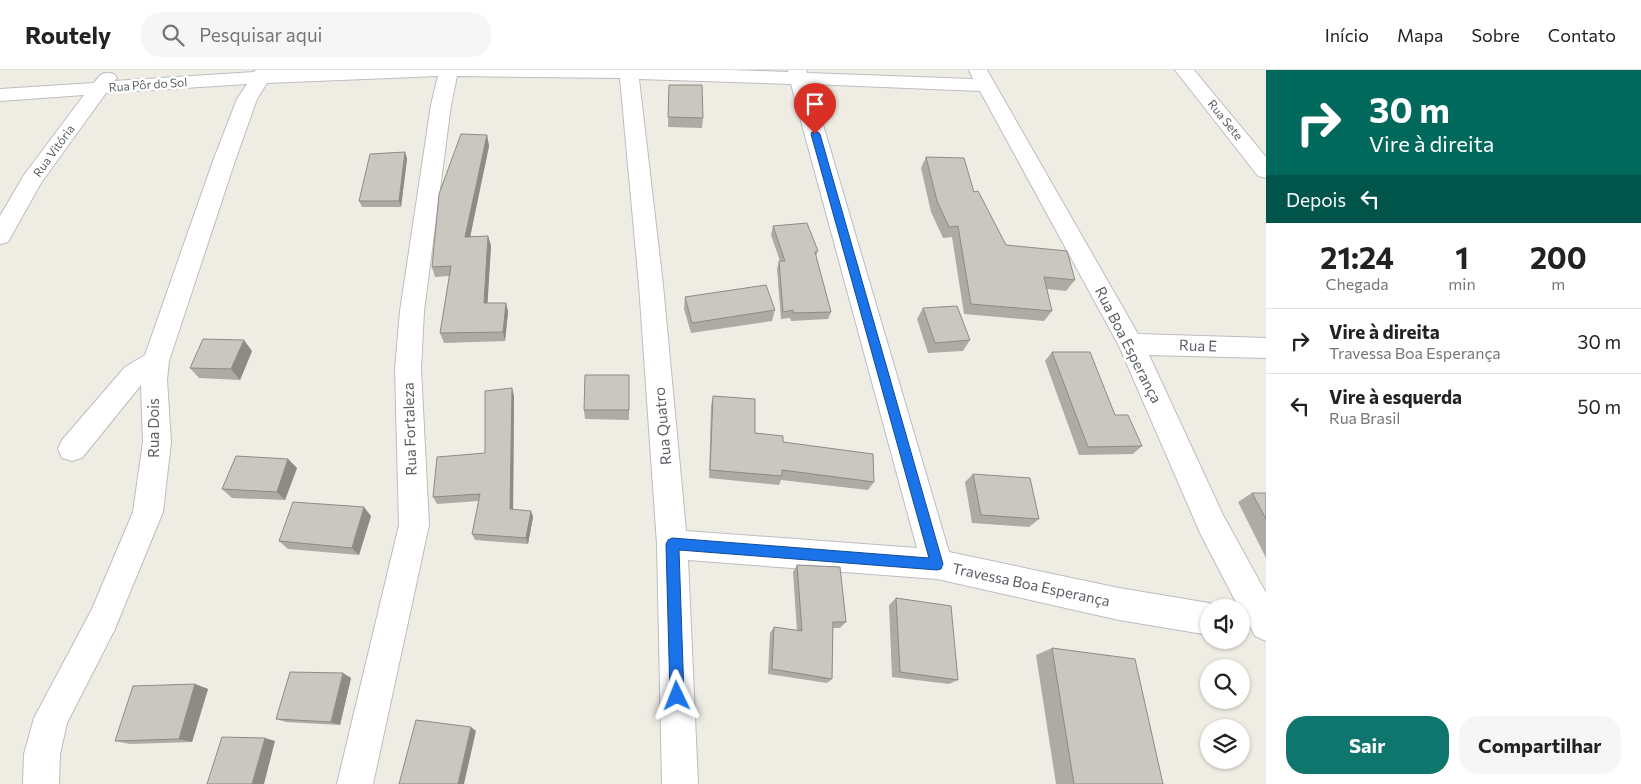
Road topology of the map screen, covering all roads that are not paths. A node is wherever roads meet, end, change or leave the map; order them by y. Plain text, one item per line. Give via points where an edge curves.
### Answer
1 (113, 70) edge
2 (449, 70) edge
3 (629, 70) edge
4 (1184, 70) edge
5 (262, 74) edge
6 (798, 74) edge
7 (982, 77) edge
8 (99, 88) junction
9 (0, 95) edge
10 (1266, 171) edge
11 (0, 236) edge
12 (1131, 344) junction
13 (1266, 348) edge
14 (156, 361) junction
15 (72, 449) dead end
16 (672, 544) junction
17 (937, 564) junction
18 (1200, 617) edge
19 (1250, 625) edge
20 (1266, 626) edge
21 (41, 784) edge
22 (355, 784) edge
23 (680, 784) edge

1 - 8 street, Rua Vitória
2 - 3 street, Rua Pôr do Sol
2 - 5 street, Rua Pôr do Sol
2 - 22 street, Rua Fortaleza via 441,104 412,312 408,369 414,525
3 - 6 street, Rua Pôr do Sol
3 - 16 street, Rua Quatro
4 - 10 street, Rua Sete
5 - 8 street, Rua Pôr do Sol
5 - 14 street, Rua Dois via 248,99 224,160
6 - 7 street, Rua Pôr do Sol
6 - 17 street
7 - 12 street, Rua Boa Esperança
8 - 9 street, Rua Pôr do Sol
8 - 11 street, Rua Vitória via 32,180
12 - 13 street, Rua E
12 - 20 street, Rua Boa Esperança via 1212,525
14 - 15 street via 134,375
14 - 21 street, Rua Dois via 157,442 148,512 103,620 51,718 42,754
16 - 17 street, Travessa Boa Esperança
16 - 23 street, Rua Quatro
17 - 18 street, Travessa Boa Esperança via 1119,604
19 - 20 street

